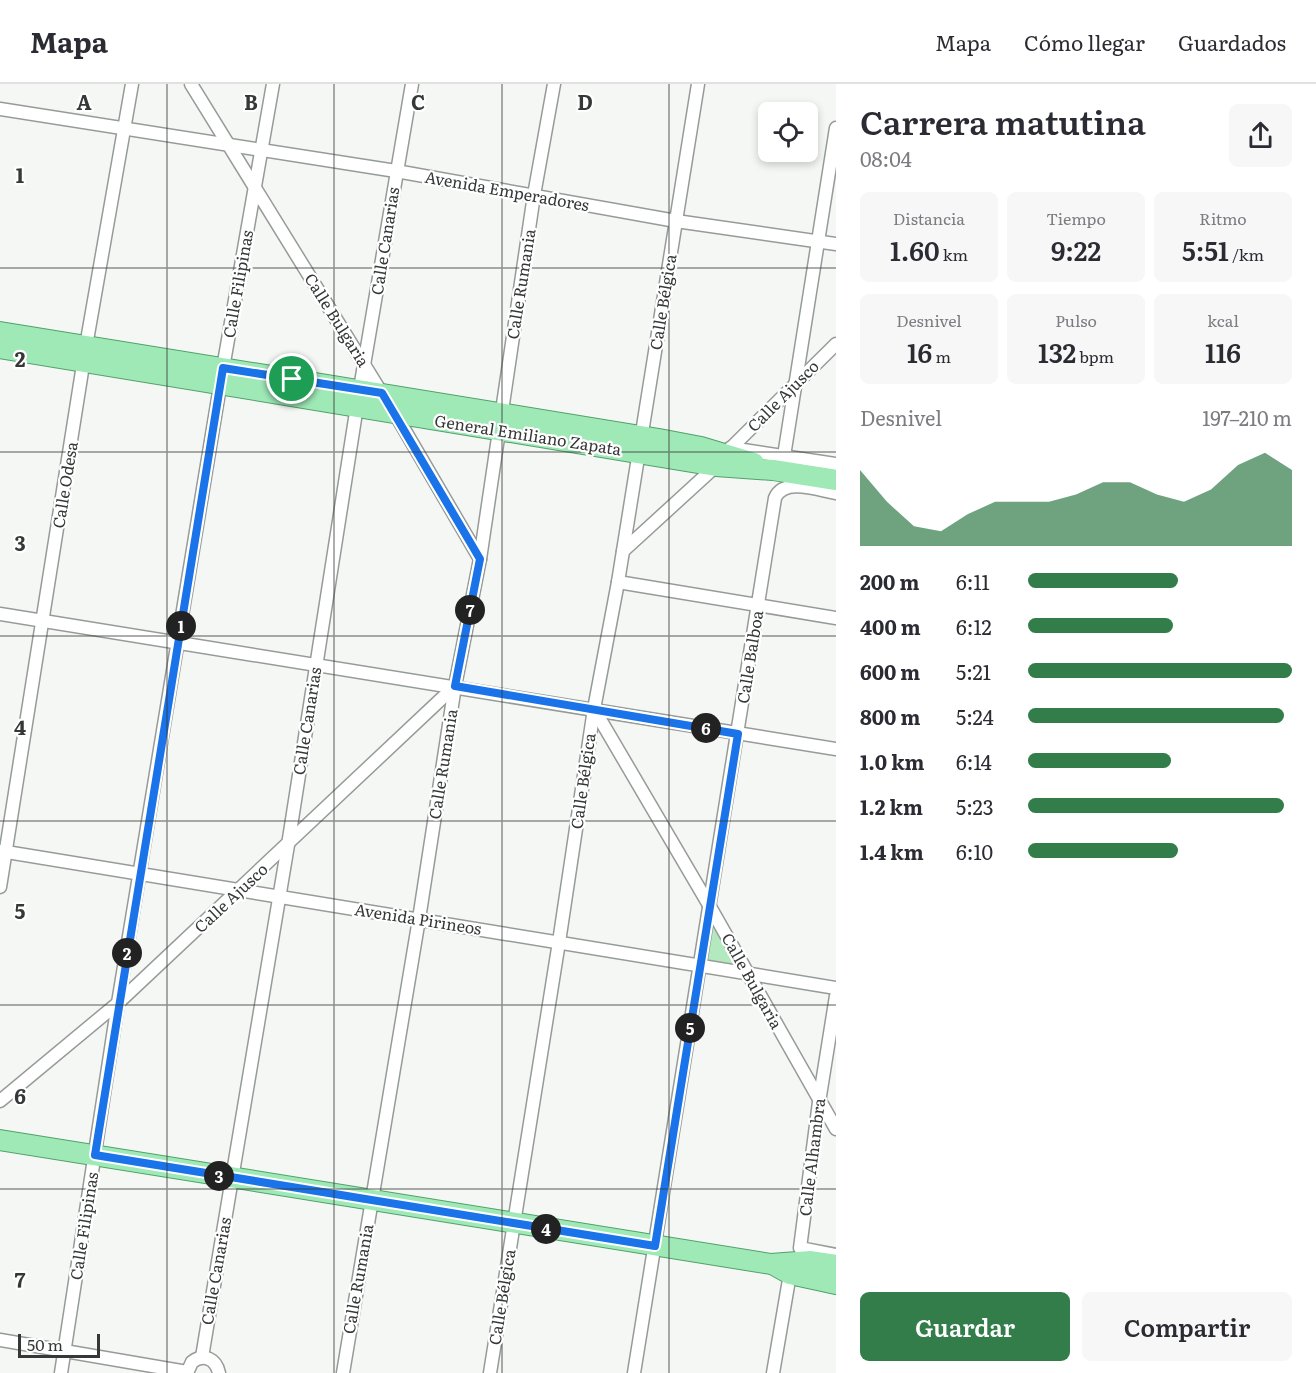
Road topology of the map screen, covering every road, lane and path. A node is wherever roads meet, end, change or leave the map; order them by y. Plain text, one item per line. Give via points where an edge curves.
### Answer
1 (132, 84) edge
2 (191, 84) edge
3 (273, 84) edge
4 (412, 84) edge
5 (554, 84) edge
6 (698, 84) edge
7 (0, 109) edge
8 (836, 128) edge
9 (123, 129) junction
10 (228, 146) junction
11 (262, 151) junction
12 (396, 171) junction
13 (255, 187) junction
14 (534, 195) junction
15 (676, 221) junction
16 (817, 241) junction
17 (836, 244) edge
18 (0, 332) edge
19 (836, 344) edge
20 (0, 348) edge
21 (85, 354) junction
22 (365, 365) junction
23 (222, 376) junction
24 (795, 384) junction
25 (382, 393) junction
26 (359, 398) junction
27 (394, 412) junction
28 (500, 421) junction
29 (640, 445) junction
30 (701, 447) junction
31 (731, 448) junction
32 (779, 463) junction
33 (836, 464) edge
34 (716, 466) junction
35 (836, 480) edge
36 (836, 493) edge
37 (623, 551) junction
38 (480, 559) junction
39 (618, 582) junction
40 (759, 605) junction
41 (0, 614) edge
42 (836, 618) edge
43 (43, 621) junction
44 (178, 642) junction
45 (316, 664) junction
46 (455, 686) junction
47 (594, 709) junction
48 (738, 734) junction
49 (836, 749) edge
50 (288, 845) junction
51 (3, 851) edge
52 (140, 874) junction
53 (0, 887) edge
54 (240, 890) junction
55 (279, 896) junction
56 (709, 906) junction
57 (419, 919) junction
58 (560, 942) junction
59 (700, 965) junction
60 (747, 973) junction
61 (836, 988) edge
62 (836, 996) edge
63 (118, 1003) junction
64 (0, 1101) edge
65 (819, 1102) junction
66 (836, 1129) edge
67 (0, 1140) edge
68 (95, 1155) junction
69 (232, 1178) junction
70 (372, 1200) junction
71 (514, 1224) junction
72 (655, 1246) junction
73 (836, 1255) edge
74 (794, 1262) junction
75 (836, 1266) edge
76 (836, 1284) edge
77 (0, 1340) edge
78 (64, 1351) junction
79 (202, 1357) junction
80 (187, 1372) edge
81 (61, 1373) edge
82 (219, 1373) edge
83 (343, 1373) edge
84 (490, 1373) edge
85 (634, 1373) edge
86 (773, 1373) edge

1 - 9 street, Calle Odesa
2 - 10 street, Calle Bulgaria
3 - 11 street, Calle Filipinas
4 - 12 street, Calle Canarias
5 - 14 street, Calle Rumania
6 - 15 street, Calle Bélgica
7 - 9 street, Avenida Emperadores
8 - 16 street
9 - 10 street, Avenida Emperadores
9 - 21 street, Calle Odesa
10 - 11 street, Avenida Emperadores
10 - 13 street, Calle Bulgaria
11 - 12 street, Avenida Emperadores
11 - 13 street, Calle Filipinas
12 - 14 street, Avenida Emperadores
12 - 22 street, Calle Canarias
13 - 22 street, Calle Bulgaria
13 - 23 street, Calle Filipinas
14 - 15 street, Avenida Emperadores
14 - 28 street, Calle Rumania
15 - 16 street, Avenida Emperadores
15 - 29 street, Calle Bélgica
16 - 17 street, Avenida Emperadores
16 - 24 street
18 - 21 main road, General Emiliano Zapata
19 - 24 street, Calle Ajusco
20 - 21 main road, General Emiliano Zapata
21 - 23 main road, General Emiliano Zapata
21 - 43 street, Calle Odesa
22 - 25 street, Calle Bulgaria
22 - 26 street, Calle Canarias
23 - 26 main road, General Emiliano Zapata
23 - 44 street, Calle Filipinas
24 - 31 street, Calle Ajusco
24 - 32 street
25 - 26 main road, General Emiliano Zapata
25 - 27 street, Calle Bulgaria
25 - 28 main road, General Emiliano Zapata
26 - 27 main road, General Emiliano Zapata
26 - 45 street, Calle Canarias
27 - 28 main road, General Emiliano Zapata
27 - 38 street, Calle Bulgaria
28 - 29 main road, General Emiliano Zapata
28 - 38 street, Calle Rumania
29 - 30 main road, General Emiliano Zapata
29 - 34 main road, General Emiliano Zapata
29 - 37 street, Calle Bélgica
30 - 31 street, General Emiliano Zapata
30 - 32 main road, General Emiliano Zapata
31 - 32 street, General Emiliano Zapata
32 - 33 street, General Emiliano Zapata
32 - 34 main road, General Emiliano Zapata
32 - 35 main road, General Emiliano Zapata
34 - 37 street
36 - 40 street, Calle Balboa via 794,486 781,489 775,498
37 - 39 street, Calle Bélgica
38 - 46 street, Calle Rumania
39 - 40 street
39 - 47 street, Calle Bélgica
40 - 42 street
40 - 48 street, Calle Balboa
41 - 43 street
43 - 44 street
43 - 51 street, Calle Odesa
44 - 45 street
44 - 52 street, Calle Filipinas
45 - 46 street
45 - 50 street, Calle Canarias
46 - 47 street
46 - 50 street, Calle Ajusco
46 - 57 street, Calle Rumania
47 - 48 street
47 - 56 street, Calle Bulgaria
47 - 58 street, Calle Bélgica
48 - 49 street
48 - 56 street, Calle Balboa
50 - 54 street, Calle Ajusco
50 - 55 street, Calle Canarias
51 - 52 street, Avenida Pirineos
51 - 53 street, Calle Odesa
52 - 54 street, Avenida Pirineos
52 - 63 street, Calle Filipinas
54 - 55 street, Avenida Pirineos
54 - 63 street, Calle Ajusco
55 - 57 street, Avenida Pirineos
55 - 69 street, Calle Canarias
56 - 59 street, Calle Balboa
56 - 60 street, Calle Bulgaria
57 - 58 street, Avenida Pirineos
57 - 70 street, Calle Rumania
58 - 59 street, Avenida Pirineos
58 - 71 street, Calle Bélgica
59 - 60 street, Avenida Pirineos
59 - 72 street, Calle Balboa
60 - 61 street, Avenida Pirineos
60 - 65 street, Calle Bulgaria
62 - 65 street, Calle Alhambra
63 - 64 street, Calle Ajusco
63 - 68 street, Calle Filipinas
65 - 66 street, Calle Bulgaria
65 - 74 street, Calle Alhambra
67 - 68 main road
68 - 69 main road
68 - 78 street, Calle Filipinas
69 - 70 main road
69 - 79 street, Calle Canarias
70 - 71 main road
70 - 83 street, Calle Rumania
71 - 72 main road
71 - 84 street, Calle Bélgica
72 - 74 main road via 771,1264
72 - 85 street, Calle Balboa
73 - 74 street
74 - 75 main road
74 - 76 main road
74 - 86 street, Calle Alhambra
77 - 78 street
78 - 80 street
78 - 81 street, Calle Filipinas
79 - 80 street via 192,1362
79 - 82 street via 212,1360

